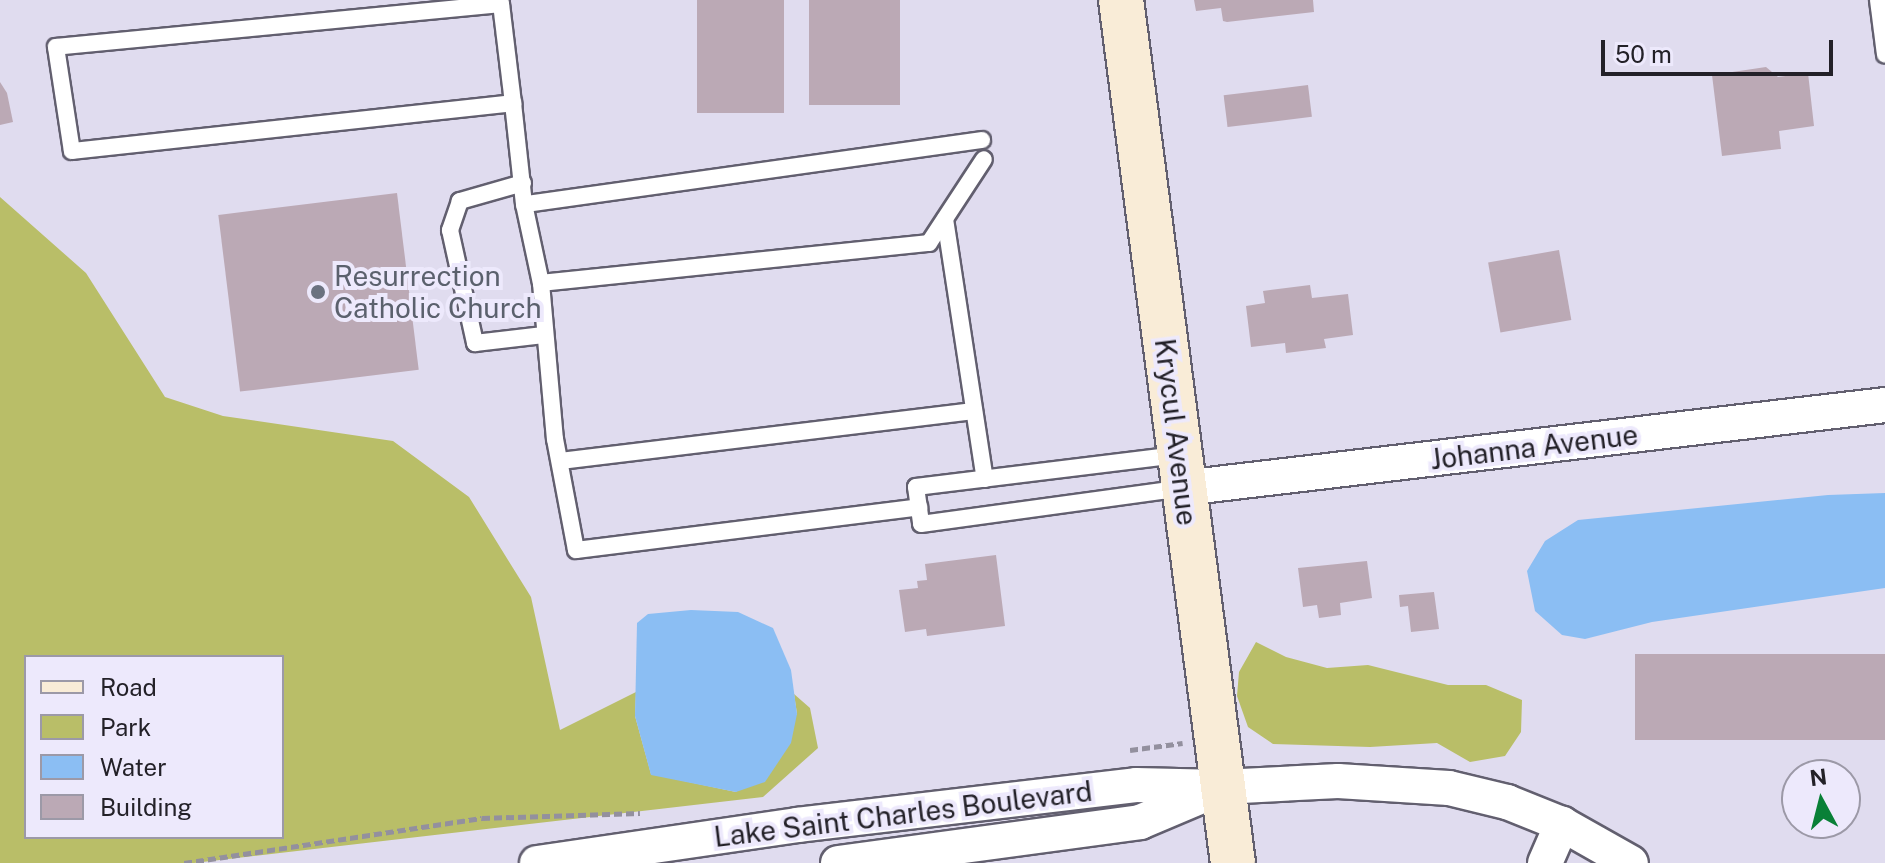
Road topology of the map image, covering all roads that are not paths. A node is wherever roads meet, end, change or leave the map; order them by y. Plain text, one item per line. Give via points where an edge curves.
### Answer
1 (1121, 0) edge
2 (1878, 0) edge
3 (1885, 55) edge
4 (513, 103) junction
5 (982, 140) dead end
6 (984, 159) dead end
7 (523, 183) junction
8 (524, 204) junction
9 (945, 219) junction
10 (541, 283) junction
11 (544, 335) junction
12 (1885, 405) edge
13 (974, 411) junction
14 (560, 461) junction
15 (1181, 471) junction
16 (985, 479) junction
17 (919, 507) junction
18 (1222, 787) junction
19 (1562, 824) junction
20 (537, 863) edge
21 (838, 863) edge
22 (1233, 863) edge
23 (1545, 863) edge
24 (1631, 863) edge

1 - 15 street, Krycul Avenue
2 - 3 lane
4 - 4 lane via 72,151 56,47 501,4
4 - 7 lane
5 - 8 lane
6 - 9 lane
7 - 8 lane
7 - 11 lane via 460,201 450,230 475,343
8 - 10 lane
9 - 10 lane via 929,243
9 - 13 lane
10 - 11 lane
11 - 14 lane
12 - 15 street, Johanna Avenue
13 - 14 lane
13 - 16 lane
14 - 17 lane via 576,550
15 - 16 lane
15 - 17 lane via 921,524
15 - 18 street, Krycul Avenue
16 - 17 lane via 916,487
18 - 19 street, Lake Saint Charles Boulevard via 1338,781 1449,788 1507,802
18 - 20 street, Lake Saint Charles Boulevard via 1136,785 797,825
18 - 21 street, Lake Saint Charles Boulevard via 1140,822
18 - 22 street, Krycul Avenue
19 - 23 street
19 - 24 street, Lake Saint Charles Boulevard

